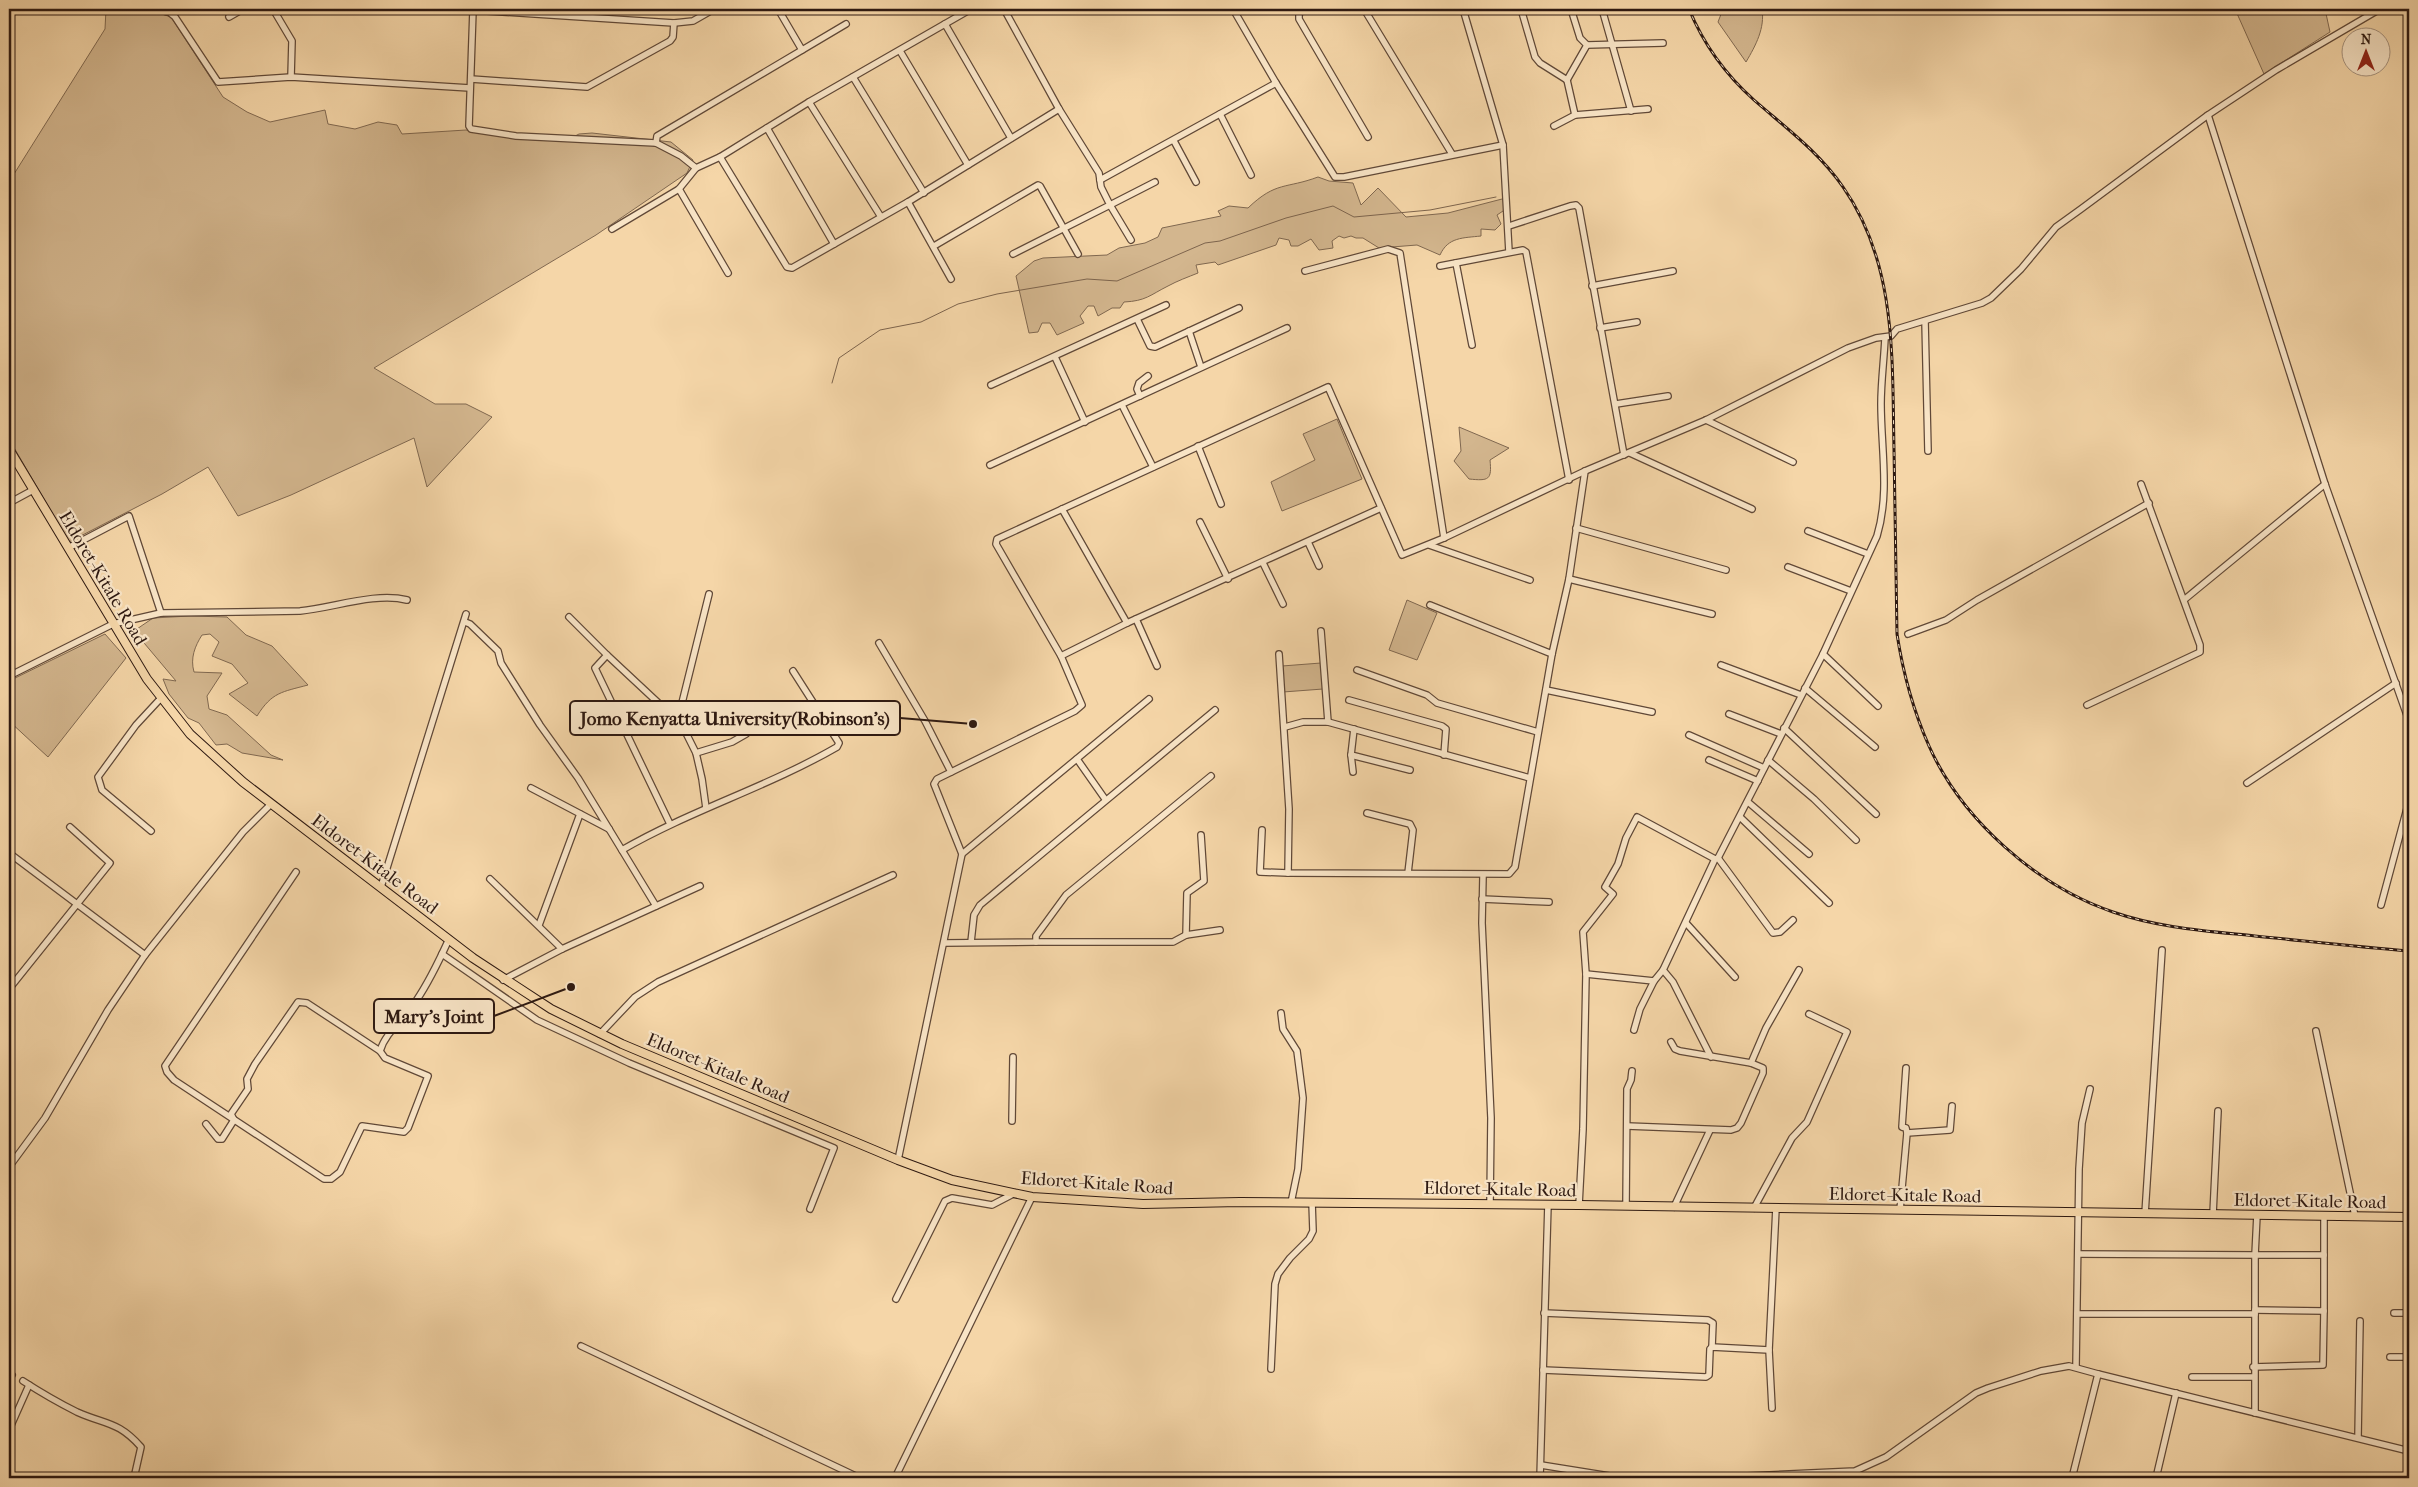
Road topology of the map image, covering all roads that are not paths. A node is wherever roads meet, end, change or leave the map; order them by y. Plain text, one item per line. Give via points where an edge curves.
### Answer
1 (155, 9) edge
2 (243, 9) edge
3 (272, 9) edge
4 (456, 9) edge
5 (714, 9) edge
6 (778, 9) edge
7 (972, 9) edge
8 (1004, 9) edge
9 (1233, 9) edge
10 (1307, 9) edge
11 (1364, 9) edge
12 (1463, 9) edge
13 (1521, 9) edge
14 (1571, 9) edge
15 (1602, 9) edge
16 (2380, 9) edge
17 (473, 10) junction
18 (229, 16) dead end
19 (674, 23) junction
20 (846, 24) dead end
21 (945, 24) junction
22 (1663, 43) dead end
23 (1586, 45) junction
24 (1613, 46) junction
25 (802, 50) junction
26 (900, 52) junction
27 (853, 77) junction
28 (291, 78) junction
29 (470, 79) junction
30 (1567, 80) junction
31 (1276, 83) junction
32 (470, 88) junction
33 (809, 102) junction
34 (1059, 109) junction
35 (1648, 109) dead end
36 (1631, 111) junction
37 (1220, 114) junction
38 (1575, 115) junction
39 (2208, 115) junction
40 (1554, 126) dead end
41 (767, 128) junction
42 (1368, 136) dead end
43 (1011, 138) junction
44 (1174, 141) junction
45 (656, 143) junction
46 (1503, 145) junction
47 (1452, 154) junction
48 (720, 157) junction
49 (968, 165) junction
50 (696, 168) junction
51 (1251, 175) dead end
52 (1100, 180) junction
53 (1156, 182) dead end
54 (1196, 182) dead end
55 (679, 188) junction
56 (924, 192) junction
57 (908, 202) junction
58 (1110, 205) junction
59 (881, 217) junction
60 (1509, 226) junction
61 (612, 228) dead end
62 (1062, 228) junction
63 (1131, 240) dead end
64 (834, 244) junction
65 (934, 246) junction
66 (1509, 252) junction
67 (1013, 254) dead end
68 (1078, 254) dead end
69 (1456, 263) junction
70 (1440, 266) dead end
71 (1305, 270) dead end
72 (1673, 271) dead end
73 (728, 273) dead end
74 (951, 279) dead end
75 (1592, 286) junction
76 (1166, 305) dead end
77 (1239, 308) dead end
78 (1137, 320) junction
79 (1925, 321) junction
80 (1637, 322) dead end
81 (1287, 328) dead end
82 (1600, 328) junction
83 (1188, 331) junction
84 (1885, 338) junction
85 (1472, 345) dead end
86 (1054, 357) junction
87 (1201, 367) junction
88 (1148, 376) dead end
89 (991, 385) dead end
90 (1140, 396) junction
91 (1668, 396) dead end
92 (1616, 404) junction
93 (1122, 405) junction
94 (1706, 420) junction
95 (1085, 422) junction
96 (1198, 446) junction
97 (9, 450) edge
98 (1928, 452) dead end
99 (1630, 453) junction
100 (1624, 456) junction
101 (1793, 462) dead end
102 (990, 465) dead end
103 (1153, 467) junction
104 (1585, 472) junction
105 (1570, 480) junction
106 (2141, 484) dead end
107 (2325, 484) junction
108 (33, 490) junction
109 (2149, 503) junction
110 (9, 504) edge
111 (1221, 504) dead end
112 (1381, 508) junction
113 (1062, 509) junction
114 (1752, 509) dead end
115 (1200, 522) dead end
116 (1576, 528) junction
117 (1808, 531) dead end
118 (1444, 538) junction
119 (1308, 542) junction
120 (1429, 544) junction
121 (68, 548) junction
122 (1868, 554) junction
123 (1263, 563) junction
124 (1319, 566) dead end
125 (1788, 567) dead end
126 (1726, 570) dead end
127 (1228, 579) junction
128 (1569, 579) junction
129 (1530, 580) dead end
130 (1851, 591) junction
131 (709, 594) dead end
132 (407, 600) dead end
133 (2185, 600) junction
134 (1283, 604) dead end
135 (1430, 605) dead end
136 (161, 613) junction
137 (466, 614) dead end
138 (1712, 614) dead end
139 (569, 617) dead end
140 (1136, 619) junction
141 (465, 622) junction
142 (1127, 623) junction
143 (113, 624) junction
144 (1321, 630) dead end
145 (1908, 634) dead end
146 (879, 642) dead end
147 (1279, 654) dead end
148 (1552, 654) junction
149 (1823, 654) junction
150 (607, 655) junction
151 (1061, 656) junction
152 (1721, 665) dead end
153 (1157, 666) dead end
154 (1357, 670) dead end
155 (793, 671) dead end
156 (9, 676) edge
157 (2396, 683) junction
158 (1805, 688) junction
159 (1546, 690) junction
160 (1801, 695) junction
161 (161, 698) junction
162 (1149, 699) dead end
163 (1349, 700) dead end
164 (2087, 705) dead end
165 (1878, 706) dead end
166 (1214, 710) dead end
167 (1652, 712) dead end
168 (1729, 714) dead end
169 (678, 719) junction
170 (2409, 721) edge
171 (1328, 722) junction
172 (1285, 727) junction
173 (1354, 729) junction
174 (1782, 731) junction
175 (1538, 732) junction
176 (746, 734) dead end
177 (1689, 735) dead end
178 (1875, 747) dead end
179 (696, 753) junction
180 (1351, 754) junction
181 (1444, 755) junction
182 (1077, 759) junction
183 (1709, 760) dead end
184 (1768, 760) junction
185 (1764, 768) junction
186 (1410, 770) dead end
187 (952, 772) junction
188 (1352, 772) dead end
189 (1211, 776) dead end
190 (1530, 778) junction
191 (1758, 781) junction
192 (2247, 783) dead end
193 (531, 788) dead end
194 (1105, 798) junction
195 (2409, 801) edge
196 (1748, 802) junction
197 (271, 804) junction
198 (706, 808) junction
199 (1367, 813) dead end
200 (580, 814) junction
201 (1876, 814) dead end
202 (1740, 817) junction
203 (670, 824) junction
204 (70, 827) dead end
205 (610, 830) junction
206 (1262, 830) dead end
207 (151, 831) dead end
208 (1201, 836) dead end
209 (1856, 840) dead end
210 (622, 850) junction
211 (9, 853) edge
212 (962, 854) junction
213 (1809, 854) dead end
214 (1716, 858) junction
215 (296, 872) dead end
216 (1288, 873) junction
217 (1408, 873) junction
218 (893, 875) dead end
219 (1483, 876) junction
220 (490, 879) dead end
221 (700, 886) dead end
222 (381, 887) junction
223 (1482, 900) junction
224 (1549, 902) dead end
225 (77, 903) junction
226 (1829, 903) dead end
227 (2381, 905) dead end
228 (656, 906) junction
229 (1793, 920) dead end
230 (1686, 923) junction
231 (539, 925) junction
232 (1220, 930) dead end
233 (1186, 935) junction
234 (449, 939) junction
235 (971, 942) junction
236 (1036, 942) junction
237 (944, 943) junction
238 (562, 949) junction
239 (2162, 950) dead end
240 (145, 954) junction
241 (442, 954) junction
242 (1662, 970) junction
243 (1800, 970) dead end
244 (1586, 974) junction
245 (1735, 977) dead end
246 (503, 980) junction
247 (1654, 981) junction
248 (9, 989) edge
249 (1281, 1013) dead end
250 (1809, 1014) dead end
251 (1634, 1030) dead end
252 (2316, 1031) dead end
253 (600, 1034) junction
254 (1671, 1042) dead end
255 (380, 1052) junction
256 (1013, 1057) dead end
257 (1711, 1057) junction
258 (1750, 1063) junction
259 (1906, 1068) dead end
260 (1632, 1071) dead end
261 (2090, 1089) dead end
262 (1952, 1106) dead end
263 (2218, 1111) dead end
264 (234, 1120) junction
265 (1012, 1121) dead end
266 (206, 1124) dead end
267 (1627, 1126) junction
268 (1710, 1130) junction
269 (1907, 1133) junction
270 (898, 1160) junction
271 (9, 1167) edge
272 (1015, 1194) junction
273 (1032, 1197) junction
274 (1312, 1202) junction
275 (1291, 1203) junction
276 (1490, 1204) junction
277 (1548, 1204) junction
278 (1579, 1205) junction
279 (1626, 1206) junction
280 (1674, 1207) junction
281 (1754, 1208) junction
282 (1776, 1208) junction
283 (810, 1209) dead end
284 (1900, 1210) junction
285 (2077, 1212) junction
286 (2145, 1214) junction
287 (2213, 1214) junction
288 (2257, 1215) junction
289 (2324, 1216) junction
290 (2355, 1216) junction
291 (2409, 1217) edge
292 (2078, 1254) junction
293 (2255, 1255) junction
294 (2324, 1255) junction
295 (896, 1299) dead end
296 (2324, 1311) junction
297 (2255, 1312) junction
298 (1544, 1313) junction
299 (2394, 1313) dead end
300 (2409, 1313) edge
301 (2077, 1314) junction
302 (2360, 1321) dead end
303 (581, 1346) dead end
304 (1712, 1347) junction
305 (1769, 1350) junction
306 (2390, 1357) dead end
307 (2409, 1357) edge
308 (2076, 1366) junction
309 (2254, 1367) junction
310 (1271, 1369) dead end
311 (1542, 1370) junction
312 (2098, 1374) junction
313 (2192, 1377) dead end
314 (2254, 1377) junction
315 (23, 1381) dead end
316 (29, 1385) junction
317 (2176, 1394) junction
318 (1772, 1408) dead end
319 (2255, 1413) junction
320 (9, 1430) edge
321 (2358, 1437) junction
322 (2409, 1452) edge
323 (1541, 1465) junction
324 (1855, 1471) junction
325 (134, 1478) edge
326 (860, 1478) edge
327 (895, 1478) edge
328 (1540, 1478) edge
329 (1622, 1478) edge
330 (1704, 1478) edge
331 (1854, 1478) edge
332 (2072, 1478) edge
333 (2156, 1478) edge

1 - 28 street via 175,17 218,82
2 - 18 street
3 - 28 street via 292,41
4 - 17 street
5 - 19 street via 693,21
6 - 25 street
7 - 21 street
8 - 34 street
9 - 31 street
10 - 42 street via 1299,13 1299,19
11 - 47 street
12 - 46 street
13 - 30 street via 1536,57
14 - 23 street via 1580,38
15 - 24 street
16 - 39 street via 2276,70
17 - 19 street
17 - 29 street
19 - 29 street via 670,42 586,87
20 - 25 street
21 - 26 street
21 - 43 street
22 - 24 street
23 - 24 street
23 - 30 street
24 - 36 street
25 - 45 street via 657,136
26 - 27 street
26 - 49 street
27 - 33 street
27 - 56 street
28 - 32 street
29 - 32 street
30 - 38 street
31 - 37 street
31 - 47 street via 1335,177
32 - 45 street via 471,129 516,136
33 - 41 street
33 - 59 street
34 - 43 street
34 - 52 street via 1099,173
35 - 36 street
36 - 38 street
37 - 44 street
37 - 51 street
38 - 40 street
39 - 79 street via 2056,228 1991,298
39 - 107 street
41 - 48 street
41 - 64 street
43 - 49 street
44 - 52 street
44 - 54 street
45 - 50 street
46 - 47 street
46 - 60 street
48 - 50 street
48 - 64 street via 787,266 792,268
49 - 56 street
50 - 55 street
52 - 58 street via 1100,187
53 - 58 street
55 - 61 street
55 - 73 street
56 - 57 street
57 - 59 street
57 - 65 street
58 - 62 street
58 - 63 street
59 - 64 street
60 - 66 street
60 - 75 street via 1576,205 1580,211
62 - 65 street via 1038,185
62 - 67 street
62 - 68 street
65 - 74 street
66 - 69 street
66 - 105 street via 1523,250 1527,254
69 - 70 street
69 - 85 street
71 - 118 street via 1388,249 1400,253
72 - 75 street
75 - 82 street
76 - 78 street
77 - 83 street
78 - 83 street via 1152,347
78 - 86 street
79 - 84 street via 1897,329
79 - 98 street
80 - 82 street
81 - 87 street
82 - 92 street
83 - 87 street
84 - 94 street via 1848,348
84 - 122 street via 1881,404 1883,516
86 - 89 street
86 - 95 street
87 - 90 street
88 - 90 street via 1139,383
90 - 93 street
91 - 92 street
92 - 100 street
93 - 95 street
93 - 103 street
94 - 99 street
94 - 101 street
95 - 102 street
96 - 103 street
96 - 111 street
96 - 112 street via 1328,387
97 - 108 highway, Eldoret-Kitale Road
99 - 100 street
99 - 114 street
100 - 104 street
103 - 113 street
104 - 105 street
104 - 116 street
105 - 118 street
106 - 109 street
107 - 133 street
107 - 157 street
108 - 110 street
108 - 121 highway, Eldoret-Kitale Road
109 - 133 street
109 - 145 street via 1946,620
112 - 119 street
112 - 120 street via 1402,555
113 - 142 street
113 - 151 street via 998,539 996,544
115 - 127 street
116 - 126 street
116 - 128 street
117 - 122 street
118 - 120 street
119 - 123 street
119 - 124 street
120 - 129 street
121 - 136 street via 129,516
121 - 143 highway, Eldoret-Kitale Road
122 - 130 street
123 - 127 street
123 - 134 street
125 - 130 street
127 - 140 street
128 - 138 street
128 - 148 street
130 - 149 street
131 - 169 street
132 - 136 street via 386,597 300,611
133 - 164 street via 2200,645 2198,654
135 - 148 street
136 - 143 street
137 - 141 street
139 - 150 street
140 - 142 street
140 - 153 street
141 - 205 street via 498,651 501,663
141 - 222 street via 424,742
142 - 151 street
143 - 156 street
143 - 161 highway, Eldoret-Kitale Road
144 - 171 street
146 - 187 street
147 - 172 street
148 - 159 street
149 - 158 street
149 - 165 street
150 - 169 street
150 - 203 street via 595,668
151 - 187 street via 1082,705
152 - 160 street
154 - 175 street via 1427,695 1437,703
155 - 198 street via 839,743 837,747
157 - 170 street
157 - 192 street
158 - 160 street
158 - 178 street
159 - 167 street
159 - 175 street
160 - 174 street
161 - 197 highway, Eldoret-Kitale Road via 202,746
161 - 207 street via 136,725 98,777 102,790
162 - 182 street
163 - 181 street via 1442,726 1446,729
166 - 194 street
168 - 174 street
169 - 179 street
171 - 172 street via 1303,722
171 - 173 street
172 - 216 street
173 - 180 street
173 - 181 street
174 - 184 street
174 - 201 street
175 - 190 street
176 - 179 street via 732,742
177 - 185 street
179 - 198 street
180 - 186 street
180 - 188 street
181 - 190 street
182 - 194 street
182 - 212 street
183 - 191 street
184 - 185 street
184 - 209 street
185 - 191 street
187 - 212 street via 934,784
189 - 236 street via 1066,895 1036,936
190 - 219 street via 1515,867 1507,876
191 - 196 street
193 - 200 street
194 - 235 street via 980,905 974,915
195 - 227 street
196 - 202 street
196 - 213 street
197 - 222 highway, Eldoret-Kitale Road
197 - 240 street via 243,832
198 - 203 street
199 - 217 street via 1410,824 1413,830
200 - 205 street
200 - 231 street
202 - 214 street
202 - 226 street
203 - 210 street
204 - 225 street via 110,863
205 - 210 street
206 - 216 street via 1260,872
208 - 233 street via 1204,881 1187,893
210 - 228 street
211 - 225 street
212 - 237 street
214 - 229 street via 1773,933 1780,932
214 - 230 street
214 - 244 street via 1637,817 1605,887 1613,894 1583,932
215 - 264 street via 166,1066 174,1080
216 - 217 street
217 - 219 street
218 - 253 street via 658,982 634,997
219 - 223 street
220 - 231 street
221 - 228 street
222 - 234 highway, Eldoret-Kitale Road
223 - 224 street
223 - 276 street via 1491,1118
225 - 240 street
225 - 248 street
228 - 238 street
230 - 242 street
230 - 245 street
231 - 238 street
232 - 233 street
233 - 236 street via 1173,942
234 - 241 street
234 - 246 highway, Eldoret-Kitale Road
235 - 236 street
235 - 237 street
237 - 270 street
238 - 246 street
239 - 286 street
240 - 271 street via 45,1118
241 - 255 street via 416,1001 386,1038
241 - 283 street via 537,1020 629,1063 834,1148
242 - 247 street
242 - 257 street via 1673,982
243 - 258 street
244 - 247 street
244 - 278 street
246 - 253 highway, Eldoret-Kitale Road
247 - 251 street
249 - 275 street via 1283,1029 1297,1051 1303,1098 1298,1169
250 - 281 street via 1847,1032 1807,1122 1792,1138
252 - 290 street
253 - 270 highway, Eldoret-Kitale Road
254 - 257 street via 1680,1051
255 - 264 street via 307,1004 298,1002 255,1064 247,1079 248,1089 231,1114
255 - 264 street via 385,1058 428,1076 406,1131 362,1126 334,1178 320,1176
256 - 265 street
257 - 258 street
258 - 268 street via 1763,1068 1763,1073 1741,1123 1731,1130
259 - 269 street via 1902,1127
260 - 267 street via 1632,1080 1626,1089
261 - 285 street via 2082,1124
262 - 269 street via 1950,1130
263 - 287 street
264 - 266 street via 222,1139 218,1139
267 - 268 street
267 - 279 street
268 - 280 street
269 - 284 street
270 - 272 highway, Eldoret-Kitale Road via 961,1183
272 - 273 highway, Eldoret-Kitale Road
272 - 295 street via 992,1206 952,1198 945,1201
273 - 275 highway, Eldoret-Kitale Road via 1143,1204
273 - 327 street
274 - 275 highway, Eldoret-Kitale Road
274 - 276 highway, Eldoret-Kitale Road
274 - 310 street via 1313,1231 1278,1274 1275,1284
276 - 277 highway, Eldoret-Kitale Road
277 - 278 highway, Eldoret-Kitale Road
277 - 298 street
278 - 279 highway, Eldoret-Kitale Road
279 - 280 highway, Eldoret-Kitale Road
280 - 281 highway, Eldoret-Kitale Road
281 - 282 highway, Eldoret-Kitale Road
282 - 284 highway, Eldoret-Kitale Road
282 - 305 street
284 - 285 highway, Eldoret-Kitale Road
285 - 286 highway, Eldoret-Kitale Road
285 - 292 street
286 - 287 highway, Eldoret-Kitale Road
287 - 288 highway, Eldoret-Kitale Road
288 - 289 highway, Eldoret-Kitale Road
288 - 293 street
289 - 290 highway, Eldoret-Kitale Road
289 - 294 street
290 - 291 highway, Eldoret-Kitale Road
292 - 293 street
292 - 301 street
293 - 294 street
293 - 297 street
294 - 296 street
296 - 297 street
296 - 309 street via 2323,1365
297 - 301 street
297 - 309 street
298 - 304 street via 1708,1320 1713,1323
298 - 311 street
299 - 300 street
301 - 308 street
302 - 321 street
303 - 326 street
304 - 305 street
304 - 311 street via 1709,1375 1706,1377
305 - 318 street
306 - 307 street
308 - 312 street
308 - 324 street via 2041,1371 1976,1393 1886,1457
309 - 314 street
311 - 323 street
312 - 317 street
312 - 332 street
313 - 314 street
314 - 319 street
315 - 316 street
316 - 320 street
316 - 325 street via 78,1412 129,1433 142,1447
317 - 319 street
317 - 333 street
319 - 321 street
321 - 322 street
323 - 328 street
323 - 329 street
324 - 330 street
324 - 331 street

